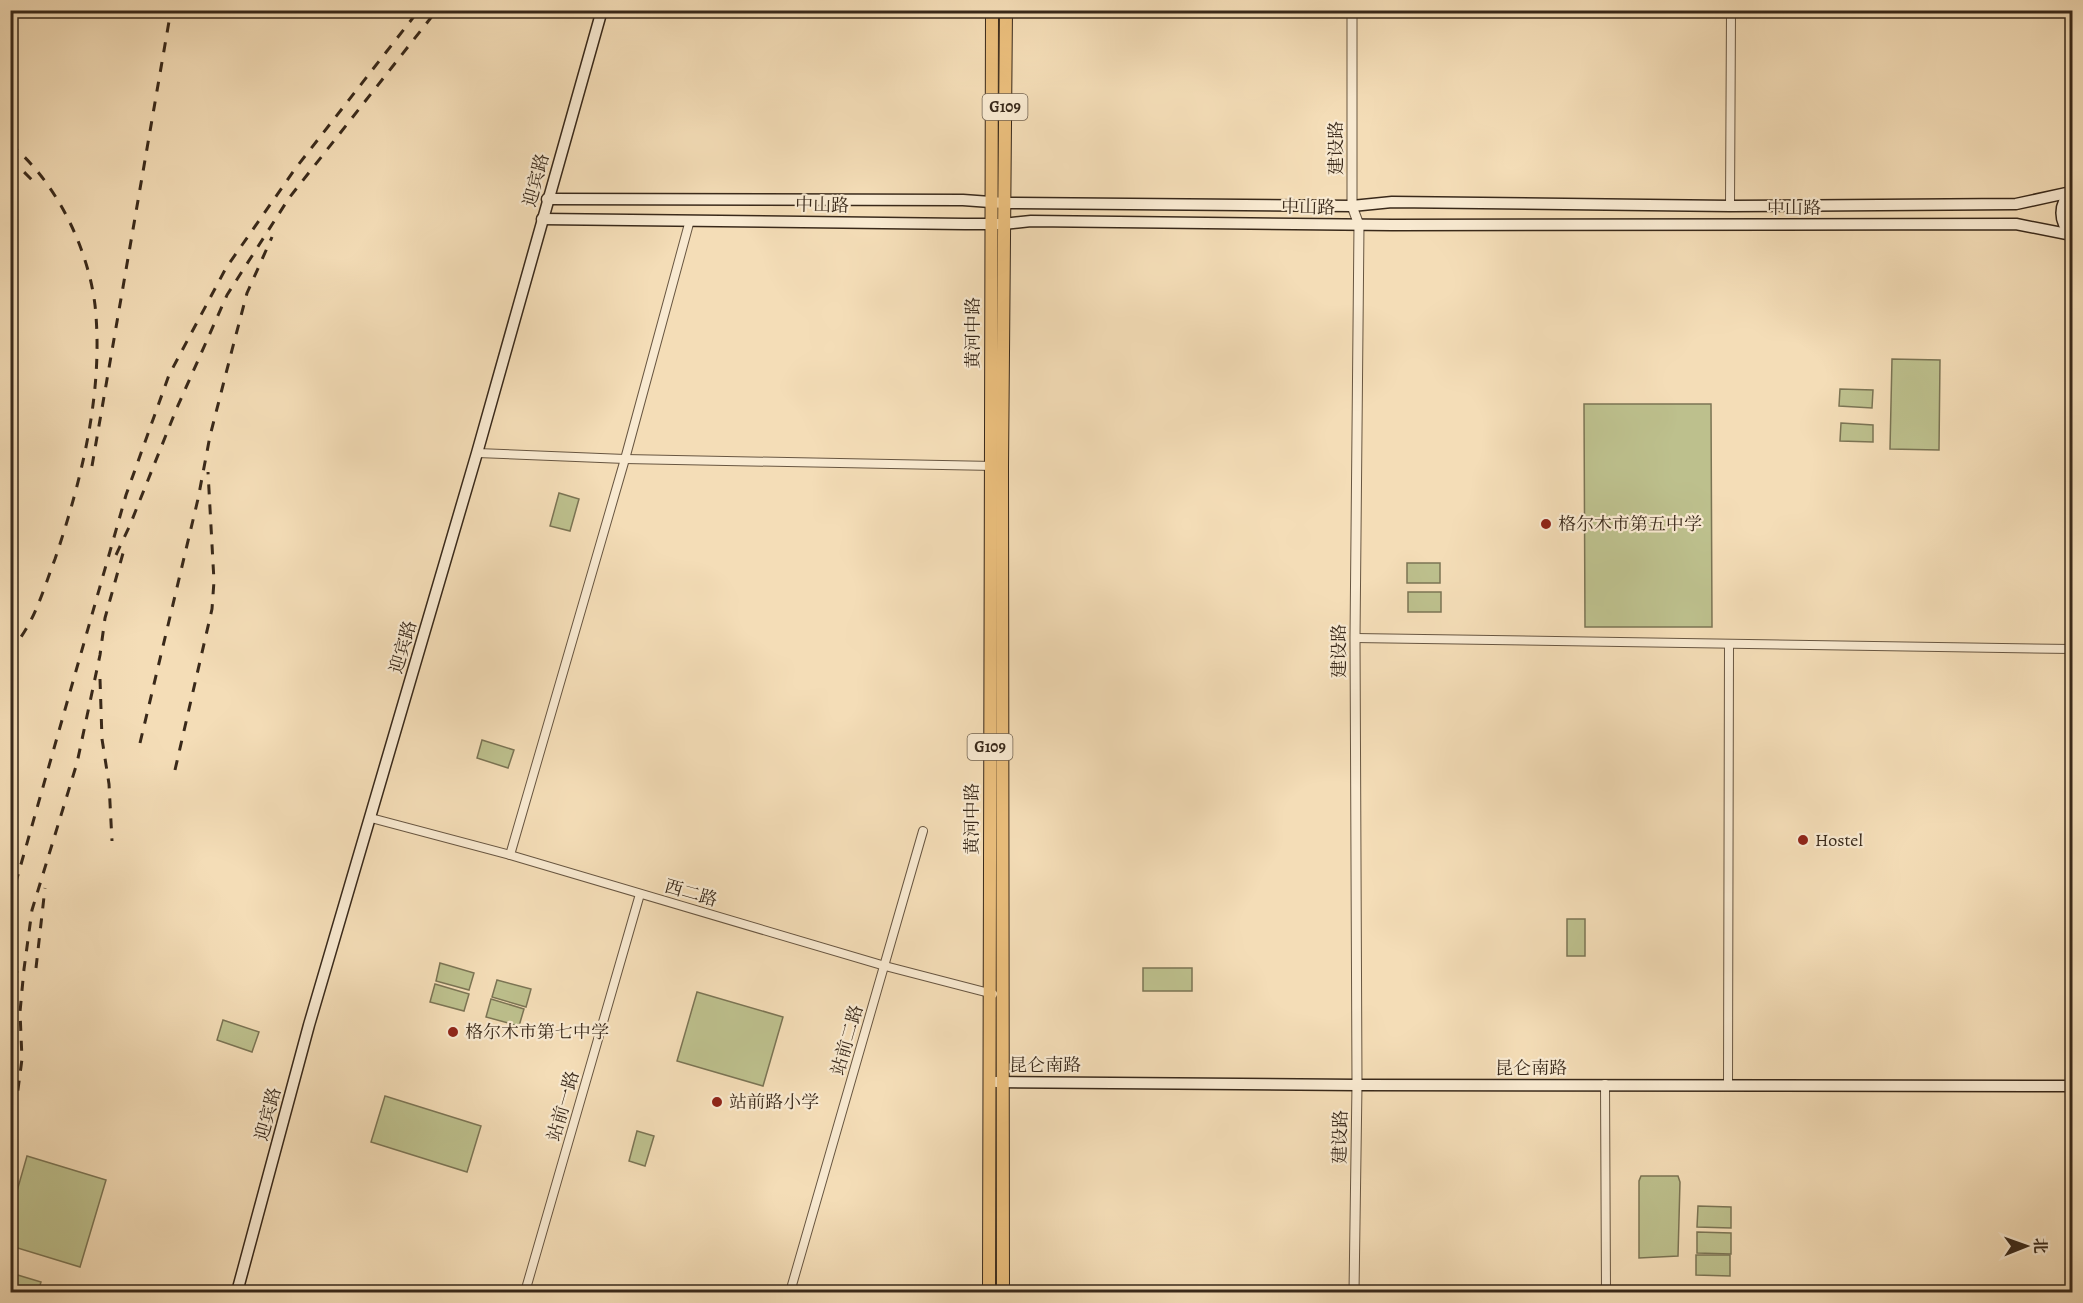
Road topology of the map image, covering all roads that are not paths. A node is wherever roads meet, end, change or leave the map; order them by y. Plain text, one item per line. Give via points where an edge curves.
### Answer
1 (602, 10) edge
2 (992, 10) edge
3 (1005, 10) edge
4 (1352, 10) edge
5 (1731, 10) edge
6 (2072, 190) edge
7 (547, 199) junction
8 (998, 202) junction
9 (1352, 206) junction
10 (1730, 206) junction
11 (542, 219) junction
12 (690, 220) junction
13 (997, 224) junction
14 (1359, 225) junction
15 (2073, 235) edge
16 (477, 453) junction
17 (625, 459) junction
18 (996, 466) junction
19 (1355, 638) junction
20 (1729, 644) junction
21 (2073, 649) edge
22 (371, 818) junction
23 (923, 831) dead end
24 (510, 855) junction
25 (640, 894) junction
26 (885, 966) junction
27 (1003, 994) junction
28 (989, 995) junction
29 (1004, 1081) junction
30 (989, 1082) junction
31 (1357, 1084) junction
32 (1605, 1084) junction
33 (1728, 1085) junction
34 (2073, 1086) edge
35 (237, 1293) edge
36 (525, 1293) edge
37 (790, 1293) edge
38 (989, 1293) edge
39 (1004, 1293) edge
40 (1354, 1293) edge
41 (1606, 1293) edge

1 - 7 main road, 迎宾路
2 - 8 highway, G109
3 - 8 highway, G109
4 - 9 street, 建设路
5 - 10 street
6 - 10 main road, 中山路 via 2016,204
6 - 15 main road via 2061,213
7 - 8 main road, 中山路
7 - 11 main road, 迎宾路
8 - 9 main road, 中山路
8 - 13 highway, 黄河中路 / G109
9 - 10 main road, 中山路 via 1392,202
9 - 14 street, 建设路
11 - 12 main road, 中山路
11 - 16 main road, 迎宾路
12 - 13 main road, 中山路
12 - 17 street
13 - 14 main road, 中山路 via 1043,221
13 - 18 highway, 黄河中路 / G109
14 - 15 main road, 中山路 via 2016,224
14 - 19 street, 建设路
16 - 17 street
16 - 22 main road, 迎宾路
17 - 18 street
17 - 24 street
18 - 27 highway, 黄河中路 / G109
18 - 28 highway, 黄河中路 / G109
19 - 20 street
19 - 31 street, 建设路
20 - 21 street
20 - 33 street
22 - 24 street, 西二路
22 - 35 main road, 迎宾路 via 309,1025
23 - 26 street, 站前二路
24 - 25 street, 西二路
25 - 26 street, 西二路
25 - 36 street, 站前一路
26 - 28 street, 西二路
26 - 37 street, 站前二路
27 - 28 street, 西二路
27 - 29 highway, 黄河中路 / G109
28 - 30 highway, 黄河中路 / G109
29 - 30 main road, 昆仑南路
29 - 31 main road, 昆仑南路
29 - 39 highway, 黄河中路 / G109
30 - 38 highway, 黄河中路 / G109
31 - 32 main road, 昆仑南路
31 - 40 street, 建设路
32 - 33 main road, 昆仑南路
32 - 41 street
33 - 34 main road, 昆仑南路

